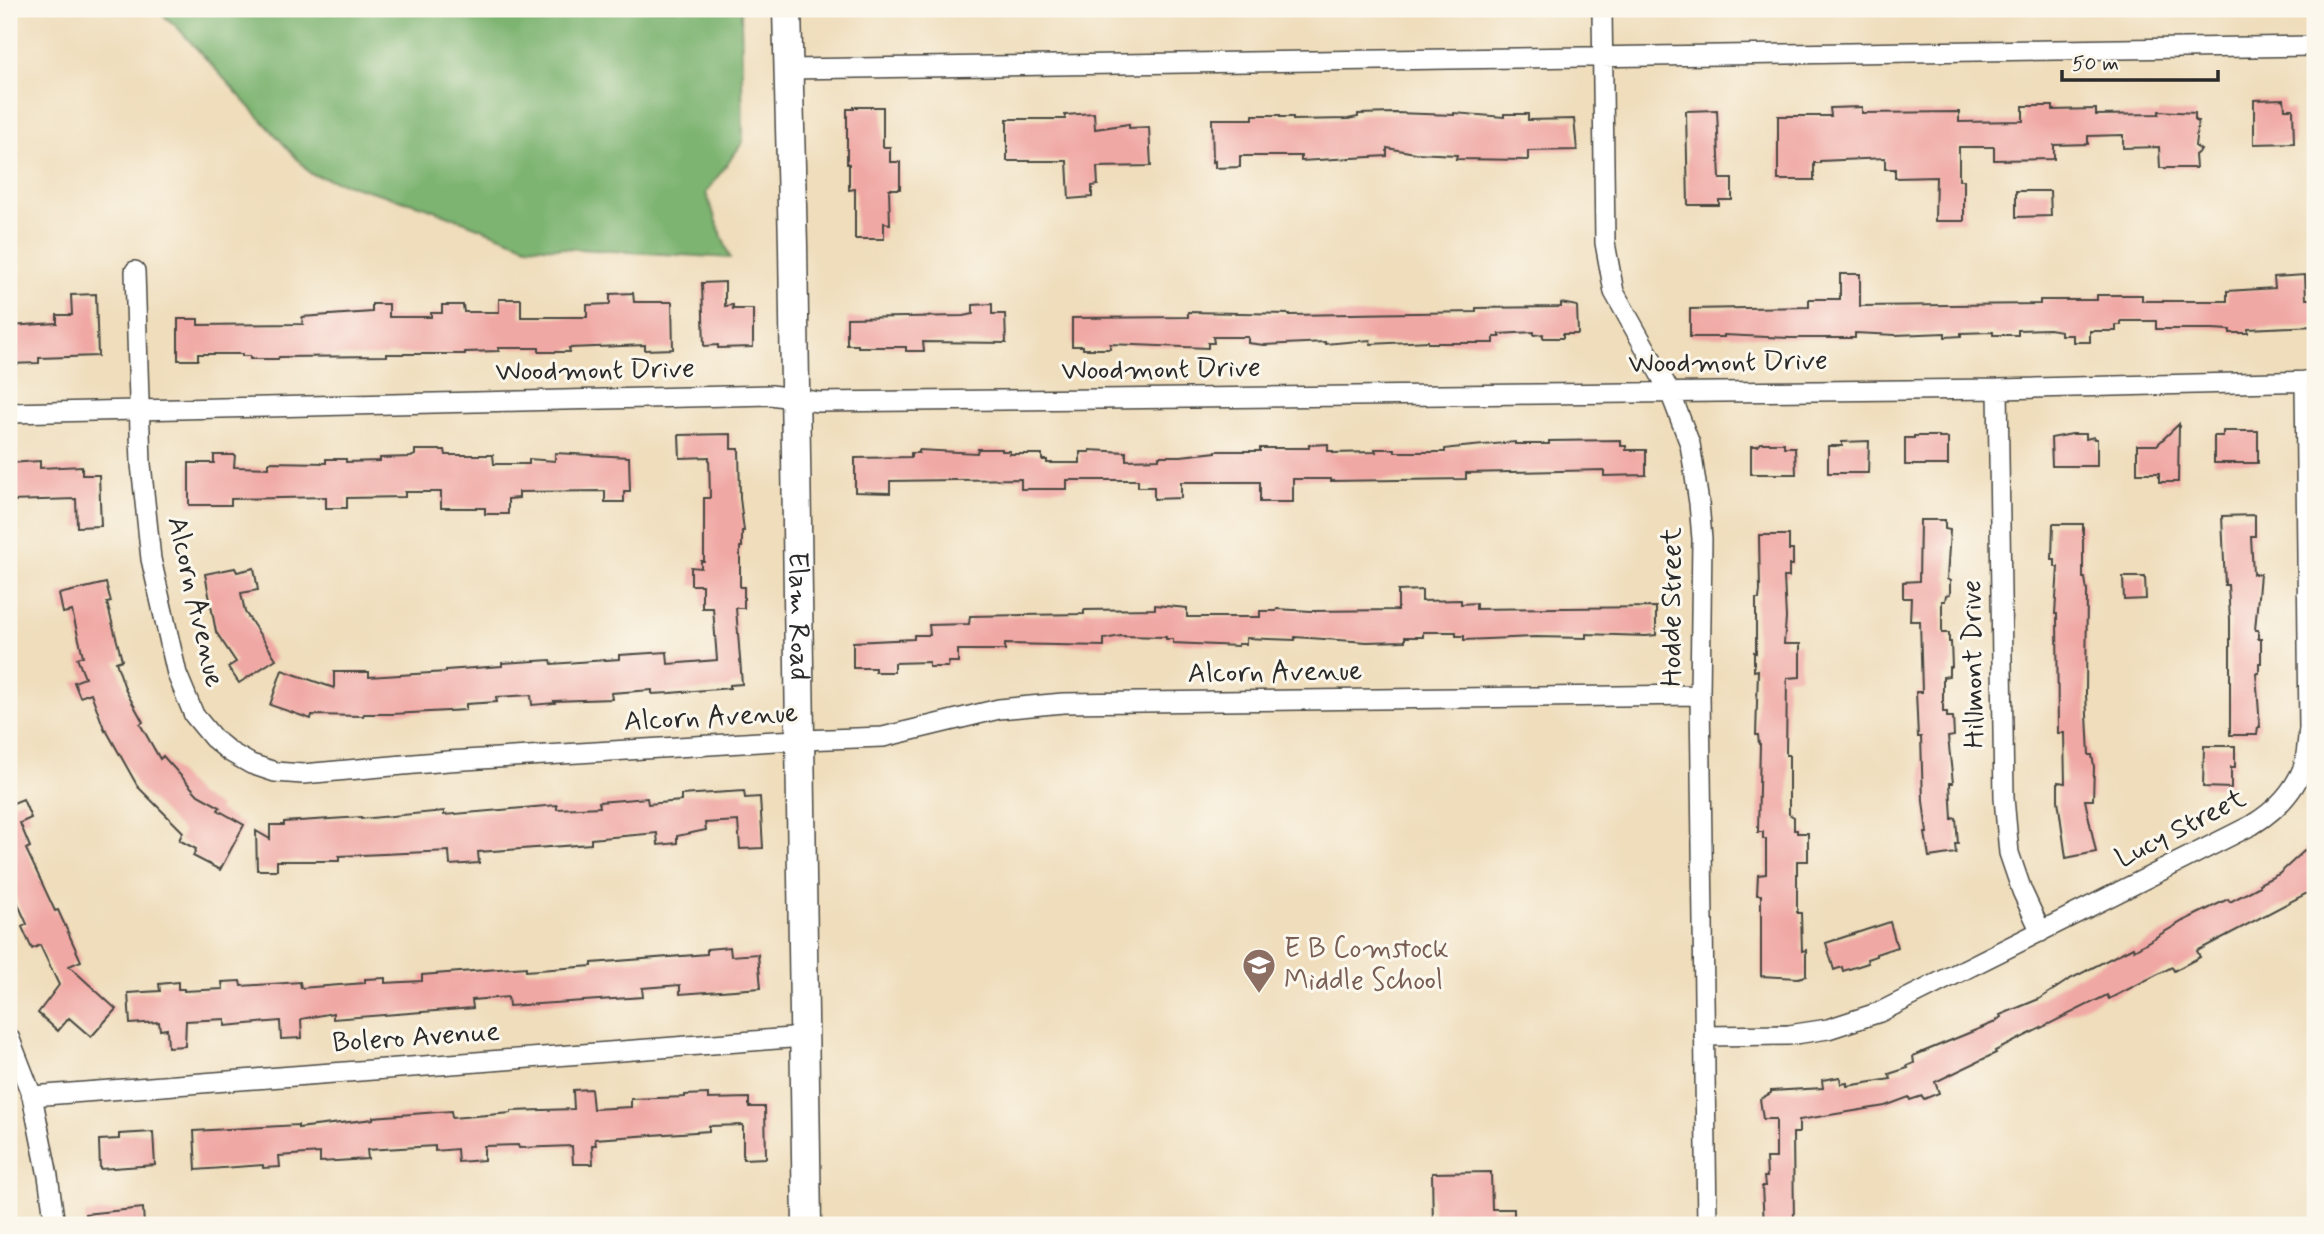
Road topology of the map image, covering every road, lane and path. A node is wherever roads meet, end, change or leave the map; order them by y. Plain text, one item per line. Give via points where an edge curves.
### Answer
1 (787, 9) edge
2 (1602, 9) edge
3 (2315, 46) edge
4 (1602, 58) junction
5 (789, 69) junction
6 (135, 271) dead end
7 (2310, 381) edge
8 (1998, 389) junction
9 (1670, 392) junction
10 (794, 398) junction
11 (138, 409) junction
12 (9, 412) edge
13 (1700, 695) junction
14 (800, 740) junction
15 (2041, 932) junction
16 (1704, 1036) junction
17 (9, 1037) edge
18 (804, 1037) junction
19 (32, 1096) junction
20 (55, 1225) edge
21 (807, 1225) edge
22 (1707, 1225) edge

1 - 5 street, Elam Road
2 - 4 street, Hodde Street
3 - 4 street
4 - 5 street
4 - 9 street, Hodde Street via 1605,243 1614,292
5 - 10 street, Elam Road
6 - 11 street, Alcorn Avenue
7 - 8 street, Woodmont Drive
7 - 15 street, Lucy Street via 2309,729 2304,766 2273,811 2252,825
8 - 9 street, Woodmont Drive
8 - 15 street, Hillmont Drive via 2006,826 2009,853
9 - 10 street, Woodmont Drive via 818,402
9 - 13 street, Hodde Street via 1690,444 1699,503
10 - 11 street, Woodmont Drive via 759,395
10 - 14 street, Elam Road
11 - 12 street, Woodmont Drive
11 - 14 street, Alcorn Avenue via 151,559 177,674 194,715 213,738 251,764 303,774
13 - 14 street, Alcorn Avenue via 1063,703 999,709 883,737
13 - 16 street, Hodde Street
14 - 18 street, Elam Road
15 - 16 street, Lucy Street via 1880,1012 1828,1029 1789,1035
16 - 22 street, Hodde Street
17 - 19 street
18 - 19 street, Bolero Avenue
18 - 21 street, Elam Road
19 - 20 street

